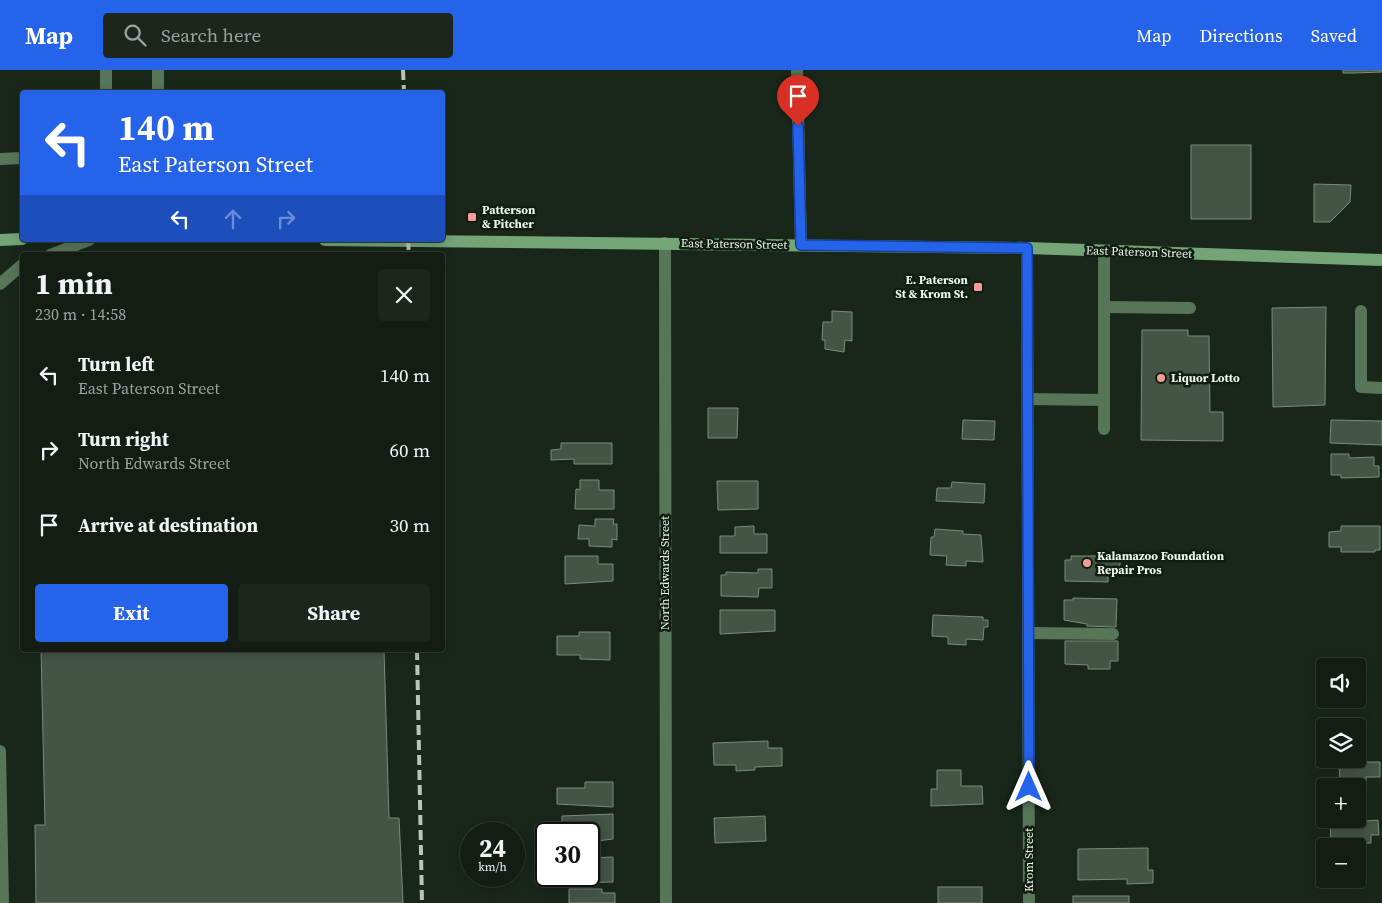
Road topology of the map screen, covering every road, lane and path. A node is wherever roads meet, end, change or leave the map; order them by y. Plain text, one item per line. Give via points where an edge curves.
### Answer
1 (106, 70) edge
2 (158, 70) edge
3 (797, 70) edge
4 (106, 90) edge
5 (158, 90) edge
6 (20, 158) edge
7 (0, 159) edge
8 (20, 239) edge
9 (0, 240) edge
10 (445, 241) edge
11 (85, 242) edge
12 (665, 243) junction
13 (801, 245) junction
14 (1027, 248) junction
15 (58, 252) edge
16 (1104, 252) junction
17 (1382, 260) edge
18 (20, 268) edge
19 (0, 284) edge
20 (1104, 307) junction
21 (1190, 308) dead end
22 (1361, 311) dead end
23 (1382, 388) edge
24 (1028, 399) junction
25 (1104, 400) junction
26 (1104, 429) dead end
27 (1029, 633) junction
28 (1113, 634) dead end
29 (0, 752) edge
30 (3, 903) edge
31 (666, 903) edge
32 (1029, 903) edge

1 - 4 street
2 - 5 street
3 - 13 street
6 - 7 street
8 - 9 street
10 - 12 street, East Paterson Street
11 - 15 street
12 - 13 street, East Paterson Street
12 - 31 street, North Edwards Street
13 - 14 street, East Paterson Street
14 - 16 street, East Paterson Street
14 - 24 street, Krom Street
16 - 17 street, East Paterson Street
16 - 20 street
18 - 19 street
20 - 21 street
20 - 25 street
22 - 23 street via 1361,387
24 - 25 street
24 - 27 street, Krom Street
25 - 26 street
27 - 28 street
27 - 32 street, Krom Street
29 - 30 street

